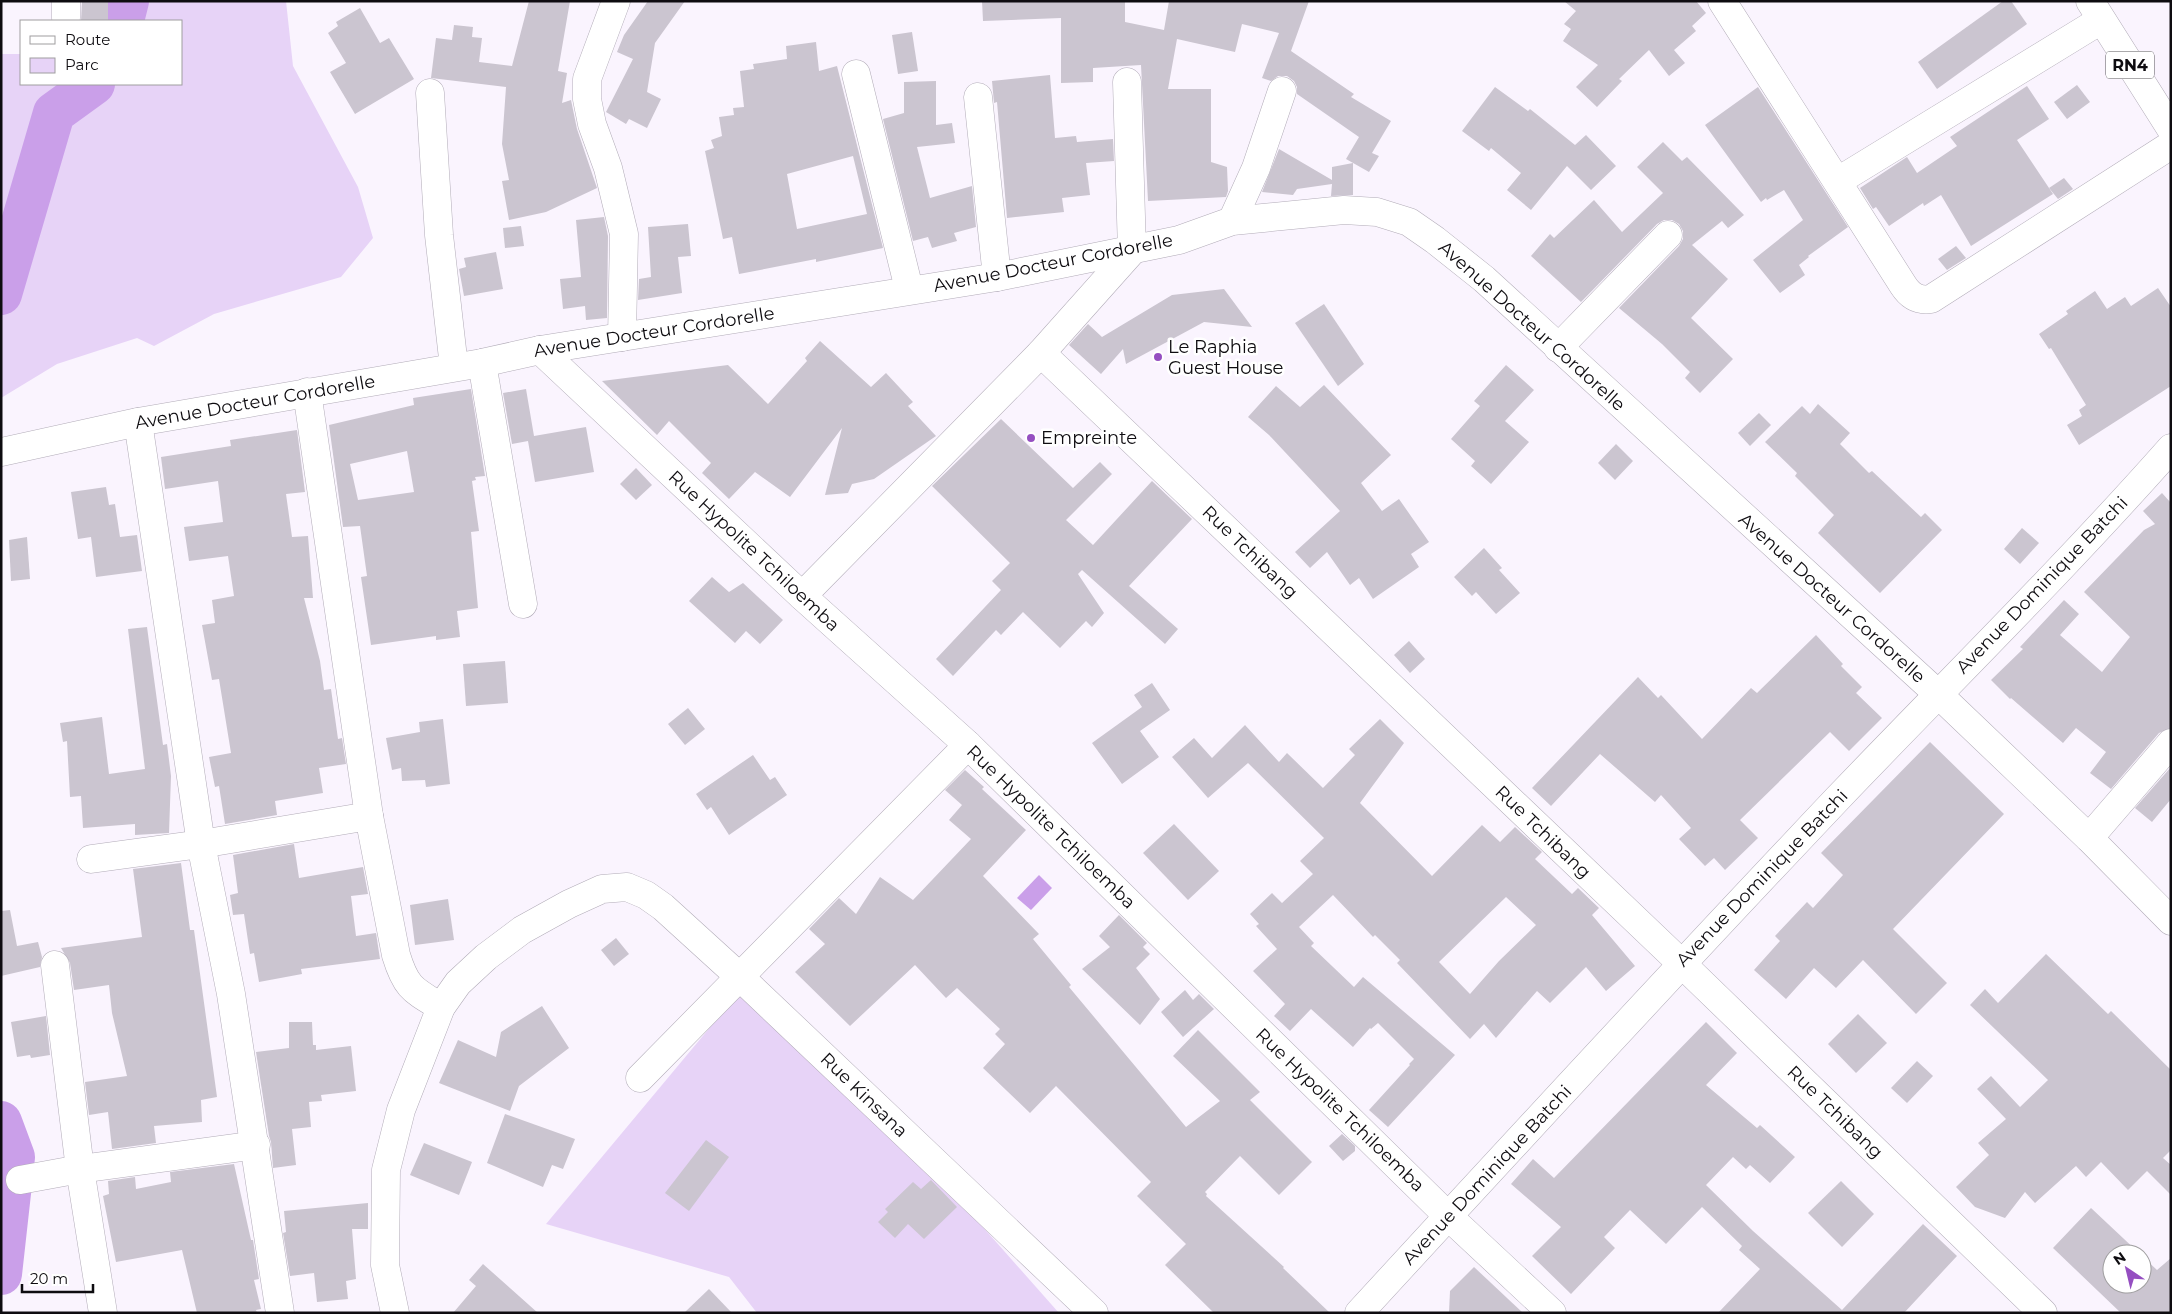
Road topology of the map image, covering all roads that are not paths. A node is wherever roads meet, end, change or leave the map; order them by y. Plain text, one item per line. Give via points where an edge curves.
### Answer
1 (616, 1) edge
2 (1722, 1) edge
3 (2095, 11) edge
4 (856, 74) dead end
5 (1127, 82) dead end
6 (1282, 91) dead end
7 (430, 93) dead end
8 (978, 97) dead end
9 (2171, 129) edge
10 (2171, 145) edge
11 (1838, 181) junction
12 (1232, 221) junction
13 (1668, 236) dead end
14 (1132, 251) junction
15 (996, 277) junction
16 (909, 290) junction
17 (622, 337) junction
18 (1558, 348) junction
19 (540, 350) junction
20 (1041, 353) junction
21 (482, 363) junction
22 (454, 367) junction
23 (307, 392) junction
24 (138, 422) junction
25 (2171, 448) edge
26 (1, 452) edge
27 (802, 596) junction
28 (523, 604) dead end
29 (1938, 694) junction
30 (2171, 743) edge
31 (968, 745) junction
32 (369, 816) junction
33 (2089, 838) junction
34 (201, 844) junction
35 (91, 859) dead end
36 (2171, 921) edge
37 (1681, 963) junction
38 (55, 965) dead end
39 (741, 978) junction
40 (441, 1007) junction
41 (640, 1078) dead end
42 (256, 1145) junction
43 (80, 1169) junction
44 (20, 1180) dead end
45 (1448, 1216) junction
46 (103, 1313) edge
47 (280, 1313) edge
48 (395, 1313) edge
49 (1094, 1313) edge
50 (1359, 1313) edge
51 (1552, 1313) edge
52 (2043, 1313) edge

1 - 17 main road via 588,79 587,99 624,234
2 - 11 main road
3 - 9 main road, RN4
3 - 11 main road
4 - 16 main road
5 - 14 main road
6 - 12 main road via 1256,168
7 - 22 main road via 439,235
8 - 15 main road
10 - 11 main road via 1931,299 1921,300 1908,293
12 - 14 main road, Avenue Docteur Cordorelle via 1179,240
12 - 18 main road, Avenue Docteur Cordorelle via 1344,210 1377,212 1409,222 1484,279
13 - 18 main road
14 - 15 main road, Avenue Docteur Cordorelle
14 - 20 main road
15 - 16 main road, Avenue Docteur Cordorelle
16 - 17 main road, Avenue Docteur Cordorelle
17 - 19 main road, Avenue Docteur Cordorelle
18 - 29 main road, Avenue Docteur Cordorelle
19 - 21 main road, Avenue Docteur Cordorelle
19 - 27 main road, Rue Hypolite Tchiloemba
20 - 27 main road
20 - 37 main road, Rue Tchibang
21 - 22 main road, Avenue Docteur Cordorelle
21 - 28 main road
22 - 23 main road, Avenue Docteur Cordorelle
23 - 24 main road, Avenue Docteur Cordorelle
23 - 32 main road
24 - 26 main road, Avenue Docteur Cordorelle
24 - 34 main road
25 - 29 main road, Avenue Dominique Batchi via 2106,522
27 - 31 main road, Rue Hypolite Tchiloemba
29 - 33 main road, Avenue Docteur Cordorelle
29 - 37 main road, Avenue Dominique Batchi
30 - 33 main road
31 - 39 main road
31 - 45 main road, Rue Hypolite Tchiloemba
32 - 34 main road
32 - 40 main road via 402,977 416,991
33 - 36 main road, Avenue Docteur Cordorelle
34 - 35 main road
34 - 42 main road via 231,994
37 - 45 main road, Avenue Dominique Batchi
37 - 52 main road, Rue Tchibang
38 - 43 main road
39 - 40 main road, Rue Kinsana via 646,895 627,887 602,889 522,930 458,983
39 - 41 main road
39 - 49 main road, Rue Kinsana
40 - 48 main road via 401,1110 386,1170 385,1264
42 - 43 main road
42 - 47 main road
43 - 44 main road
43 - 46 main road
45 - 50 main road, Avenue Dominique Batchi
45 - 51 main road, Rue Hypolite Tchiloemba

